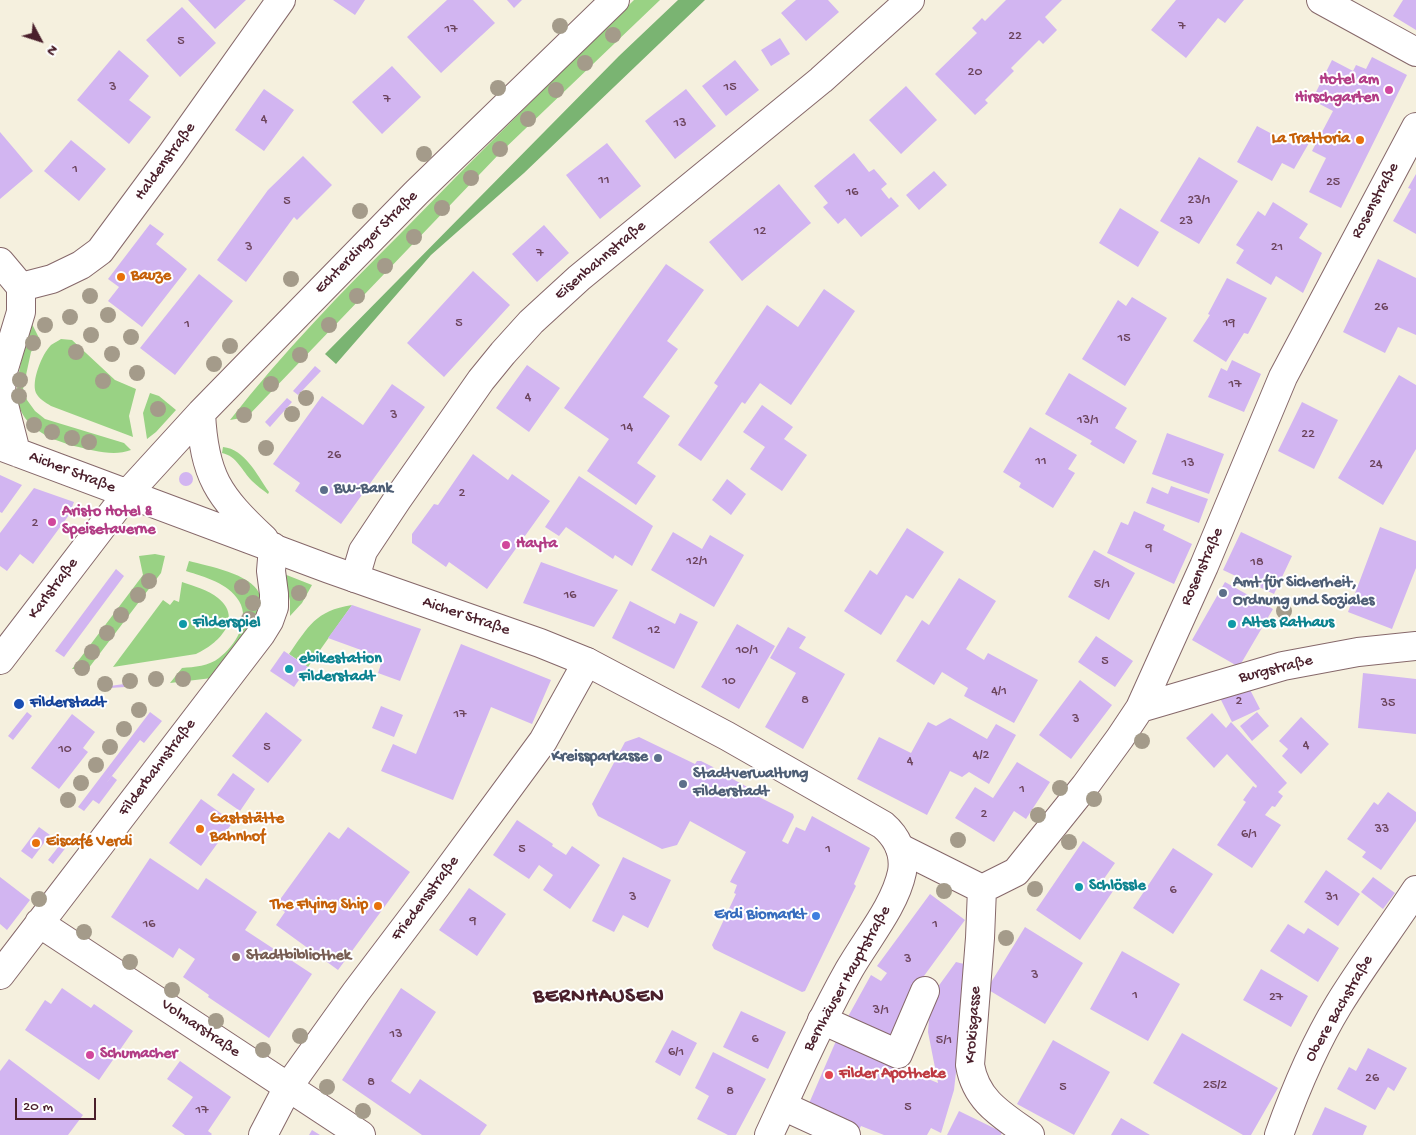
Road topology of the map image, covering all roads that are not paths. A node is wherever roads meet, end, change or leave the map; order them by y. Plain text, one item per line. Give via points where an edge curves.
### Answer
1 (281, 0) edge
2 (616, 0) edge
3 (910, 0) edge
4 (1321, 0) edge
5 (1416, 52) edge
6 (1416, 127) edge
7 (0, 262) edge
8 (21, 287) junction
9 (201, 413) junction
10 (8, 449) edge
11 (127, 494) junction
12 (272, 547) junction
13 (354, 578) junction
14 (1416, 646) edge
15 (0, 660) edge
16 (587, 662) junction
17 (1140, 708) junction
18 (900, 848) junction
19 (982, 889) junction
20 (1416, 890) edge
21 (39, 923) junction
22 (0, 975) edge
23 (925, 991) dead end
24 (822, 1020) junction
25 (288, 1087) junction
26 (783, 1106) junction
27 (263, 1135) edge
28 (361, 1135) edge
29 (769, 1135) edge
30 (846, 1135) edge
31 (1030, 1135) edge
32 (1279, 1135) edge

1 - 8 street, Haldenstraße via 100,251 81,265 52,279
2 - 9 street, Echterdinger Straße via 416,193
3 - 13 street, Eisenbahnstraße via 821,80 553,301 482,380 363,551
4 - 5 street
6 - 17 street, Rosenstraße via 1282,377 1204,566
7 - 8 street
8 - 10 street via 21,312 2,375
9 - 11 street, Echterdinger Straße
9 - 12 street via 202,439 208,464 221,494
10 - 11 street, Aicher Straße
11 - 12 street, Aicher Straße
11 - 15 street, Karlstraße
12 - 13 street, Aicher Straße
12 - 21 street, Filderbahnstraße via 274,607 262,634
13 - 16 street, Aicher Straße
14 - 17 street, Burgstraße via 1358,652 1282,666
16 - 18 street, Aicher Straße via 870,816 891,832
16 - 25 street, Friedensstraße via 542,741
17 - 19 street, Rosenstraße via 1085,786 1016,872
18 - 19 street
18 - 24 street, Bernhäuser Hauptstraße via 902,870 897,888
19 - 31 street, Krokisgasse via 970,1065 972,1076 988,1103
20 - 32 street, Obere Bachstraße via 1364,965 1323,1033
21 - 22 street, Filderbahnstraße
21 - 25 street, Volmarstraße
23 - 24 street via 898,1054
24 - 26 street, Bernhäuser Hauptstraße
25 - 27 street, Friedensstraße
25 - 28 street, Volmarstraße
26 - 29 street, Bernhäuser Hauptstraße
26 - 30 street

